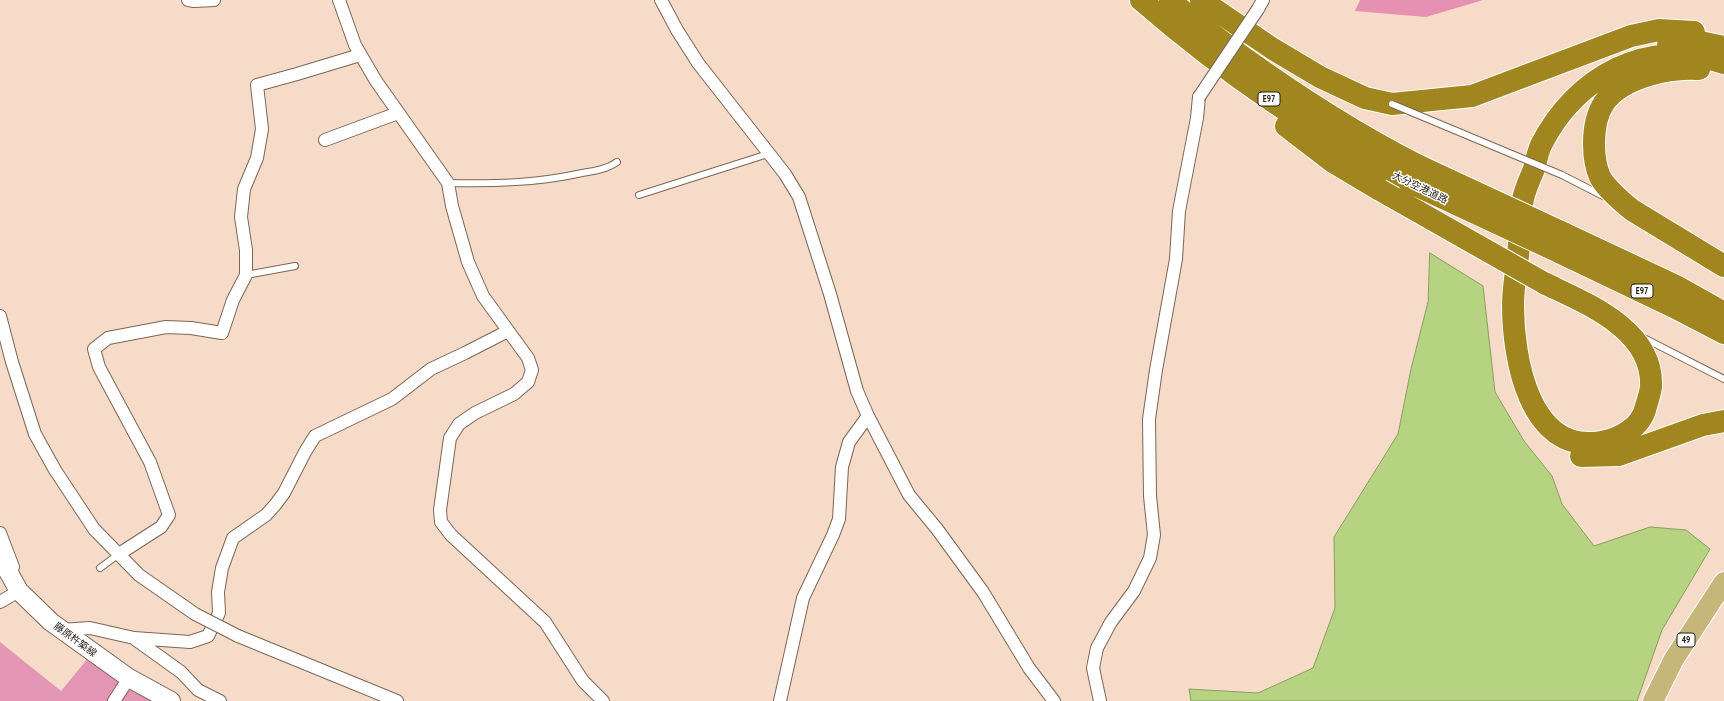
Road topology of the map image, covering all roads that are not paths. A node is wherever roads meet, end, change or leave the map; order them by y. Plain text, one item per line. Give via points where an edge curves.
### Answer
1 (188, 0) edge
2 (214, 0) edge
3 (339, 0) edge
4 (661, 0) edge
5 (1135, 0) edge
6 (1141, 0) edge
7 (1170, 0) edge
8 (1201, 0) edge
9 (1261, 5) edge
10 (1724, 40) edge
11 (1724, 47) edge
12 (360, 55) junction
13 (1724, 63) edge
14 (1724, 71) edge
15 (1392, 104) junction
16 (398, 113) junction
17 (325, 140) dead end
18 (768, 154) junction
19 (617, 162) dead end
20 (1414, 174) junction
21 (448, 183) junction
22 (639, 195) dead end
23 (1632, 210) junction
24 (1561, 243) junction
25 (295, 266) dead end
26 (1724, 266) edge
27 (246, 275) junction
28 (1724, 313) edge
29 (0, 316) edge
30 (1623, 327) junction
31 (508, 331) junction
32 (1724, 333) edge
33 (1724, 379) edge
34 (868, 416) junction
35 (1724, 421) edge
36 (0, 533) edge
37 (118, 554) junction
38 (0, 557) edge
39 (100, 568) dead end
40 (1724, 582) edge
41 (19, 591) junction
42 (0, 602) edge
43 (56, 626) junction
44 (134, 638) junction
45 (129, 678) junction
46 (198, 690) junction
47 (114, 701) edge
48 (171, 701) edge
49 (206, 701) edge
50 (220, 701) edge
51 (397, 701) edge
52 (603, 701) edge
53 (780, 701) edge
54 (1054, 701) edge
55 (1100, 701) edge
56 (1653, 701) edge

1 - 2 street
3 - 12 street via 354,45
4 - 18 street via 698,63
5 - 30 highway, bridge via 1191,55 1333,162 1544,283 1596,308
6 - 20 highway, 大分空港道路 / E97 via 1213,60 1317,130 1377,166
7 - 20 highway, 大分空港道路 / E97 via 1265,73 1375,143
8 - 15 highway via 1273,50 1320,77 1365,98
9 - 55 street, bridge via 1199,97 1180,211 1176,259 1149,418 1150,496 1154,536 1150,558 1134,591 1110,622 1097,648 1093,668
10 - 15 highway via 1693,32 1659,30 1623,39 1472,96
11 - 35 highway via 1700,42 1624,53 1587,70 1566,92 1528,146 1514,198 1505,290 1511,372 1521,408 1539,436 1564,453 1588,457 1619,456 1703,425
12 - 16 street
12 - 27 street via 257,85 262,129 257,158 244,189 241,217 246,250
13 - 30 highway via 1688,56 1661,56 1630,62 1607,73 1581,91 1541,146 1523,199 1513,304 1515,341 1523,379 1535,409 1547,426 1560,436 1574,442 1599,443 1618,438 1633,428 1645,412 1651,386 1648,366 1642,351
14 - 23 highway via 1688,68 1648,75 1621,87 1604,103 1594,128 1594,152 1600,178
15 - 23 lane, bridge via 1562,175
16 - 17 street
16 - 21 street
18 - 22 lane
18 - 34 street via 785,174 799,197 858,391
19 - 21 lane via 609,167 553,180 493,184
20 - 24 highway, 大分空港道路 / E97, bridge
21 - 31 street via 468,262 483,296
23 - 26 highway
24 - 28 highway, 大分空港道路 / E97 via 1678,287
24 - 32 highway, 大分空港道路 / E97
25 - 27 lane
27 - 37 street via 233,300 222,333 166,327 108,338 94,349 99,367 150,462 169,515 161,527
29 - 37 street via 35,434 55,470 94,528
30 - 33 lane
31 - 44 street via 431,369 392,399 315,436 275,505 266,515 233,538 222,568 218,592 219,613 208,636 190,642
31 - 52 street via 528,358 532,370 528,382 514,394 459,424 450,438 440,510 441,522 451,535 545,622 583,681
34 - 53 street via 849,442 842,468 839,519 802,598
34 - 54 street via 909,495 983,592 1029,668
36 - 43 street via 16,575
37 - 39 lane
37 - 51 street, bridge via 139,575 195,614 238,636
38 - 41 main road, 藤原杵築線
40 - 56 main road, 49 via 1674,659
41 - 42 street
41 - 43 main road, 藤原杵築線
43 - 44 street via 90,628
43 - 45 main road, 藤原杵築線
44 - 46 street via 181,672
45 - 47 street
45 - 48 main road, 藤原杵築線
46 - 49 street via 199,695
46 - 50 street

